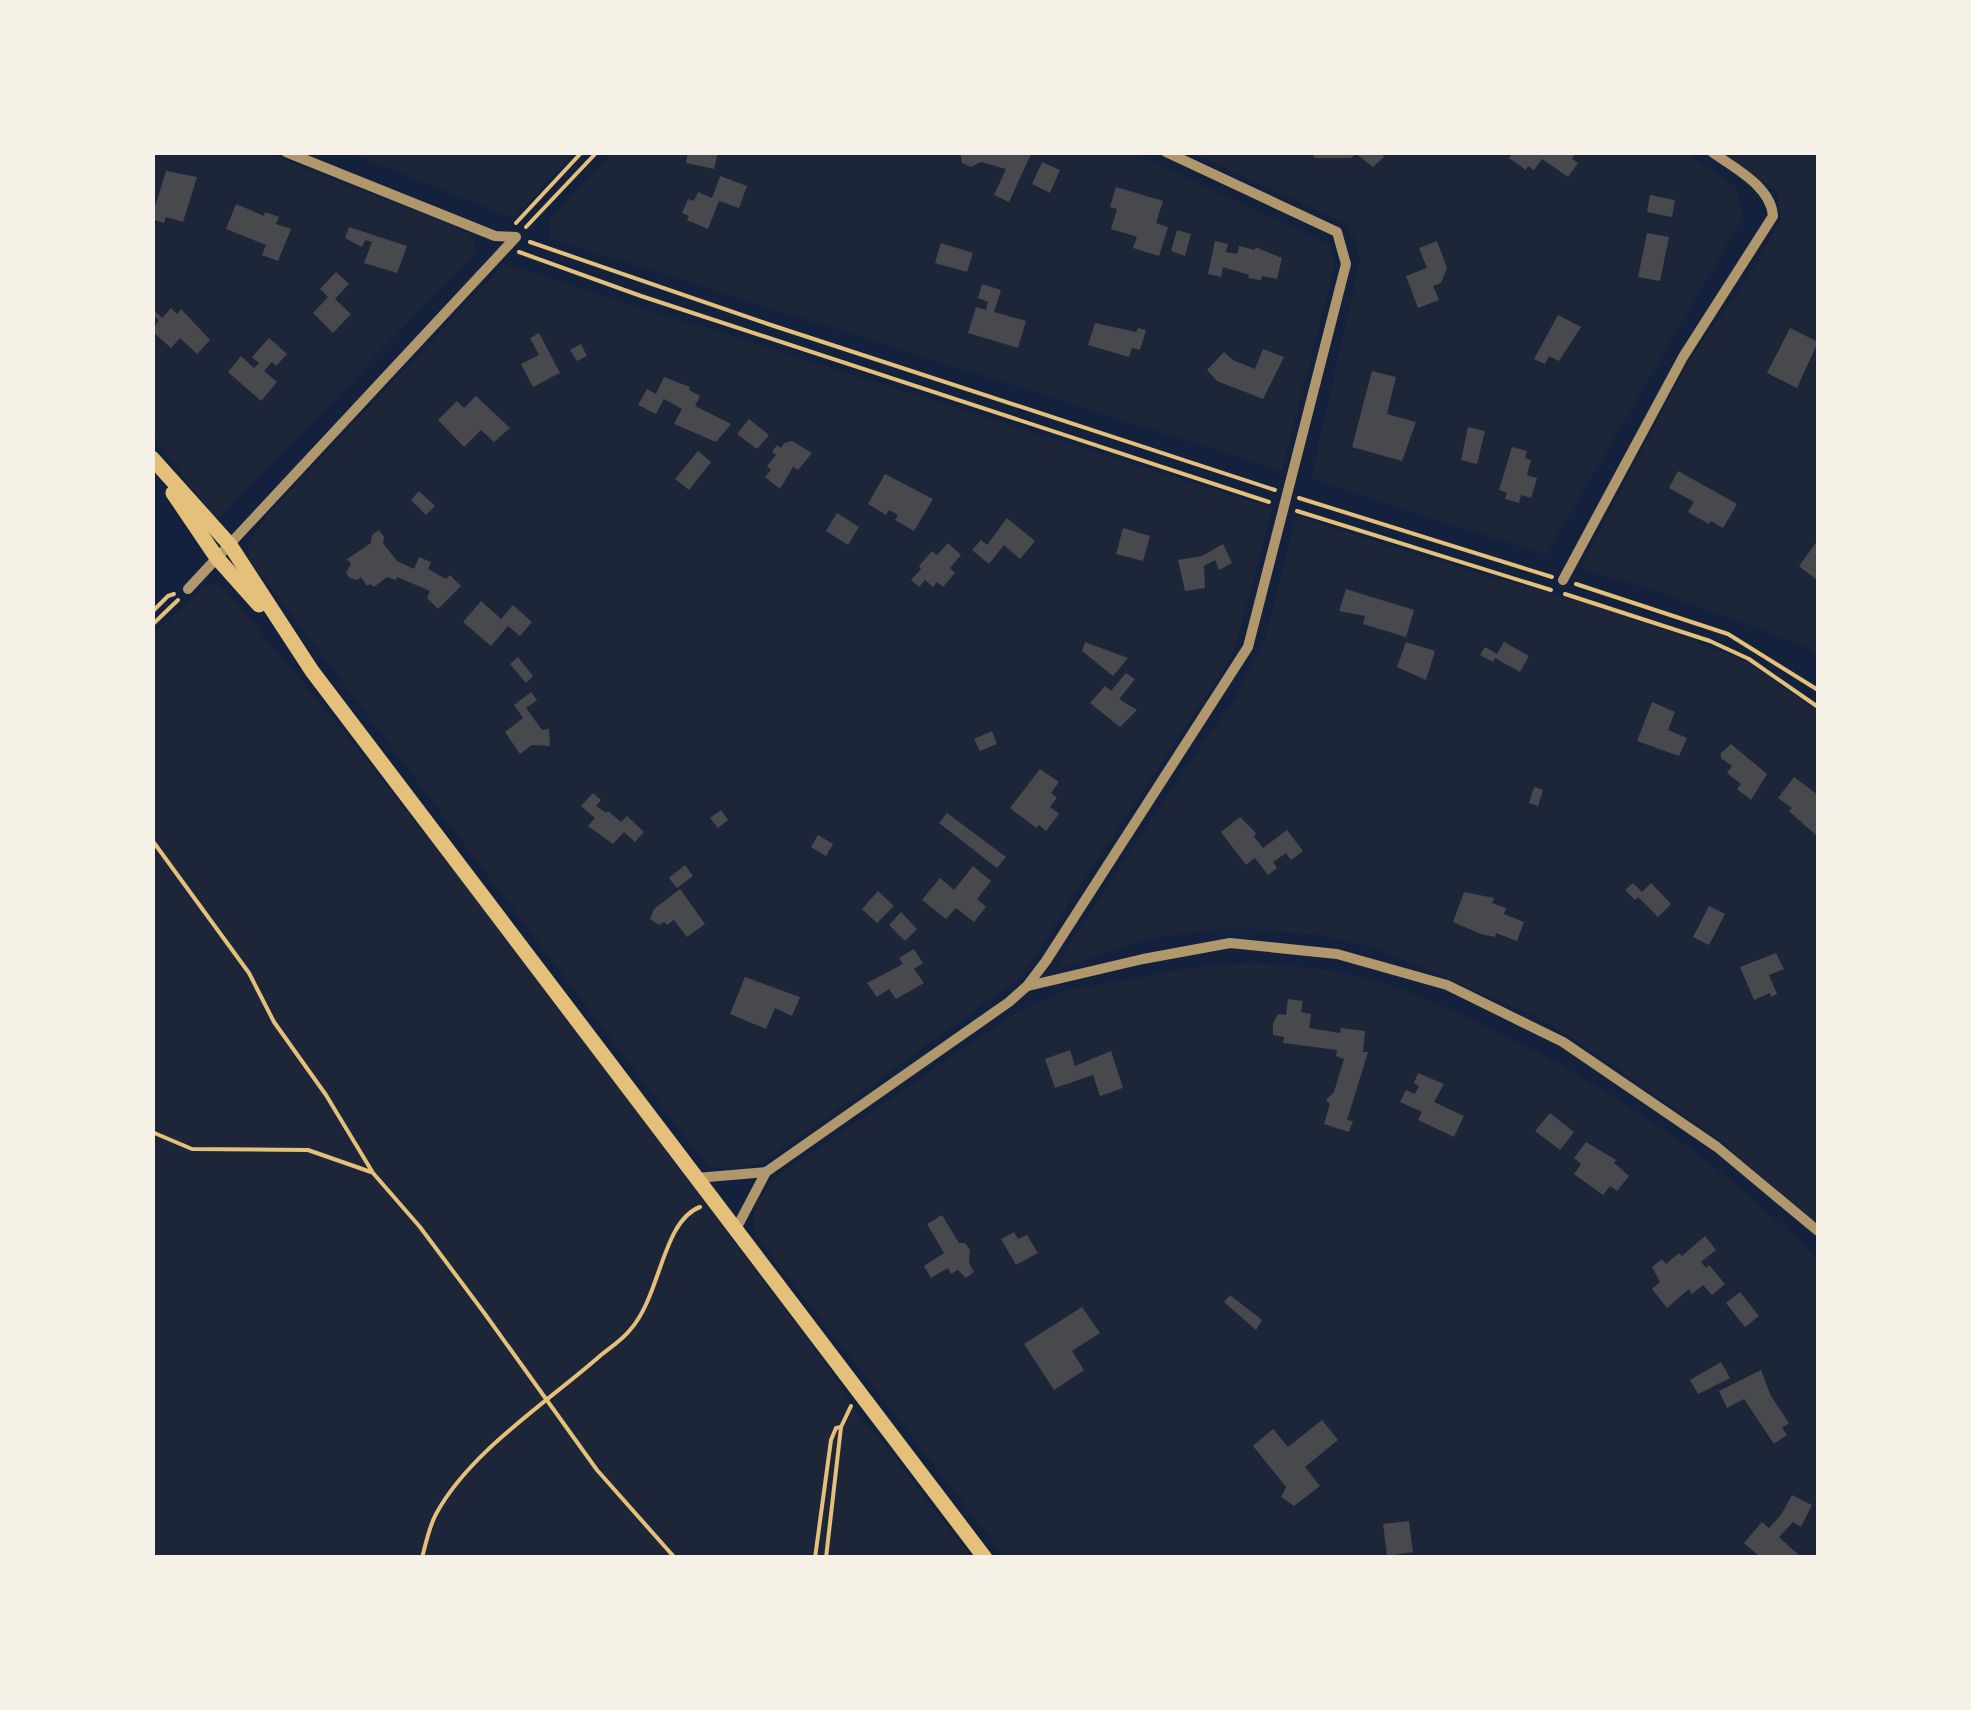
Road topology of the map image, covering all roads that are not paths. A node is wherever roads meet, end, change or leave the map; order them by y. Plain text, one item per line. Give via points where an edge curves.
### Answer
1 (286, 152) edge
2 (1166, 152) edge
3 (1712, 152) edge
4 (152, 458) edge
5 (230, 546) junction
6 (216, 558) junction
7 (1563, 580) road end
8 (188, 589) road end
9 (288, 638) junction
10 (1027, 986) junction
11 (766, 1172) junction
12 (696, 1178) junction
13 (736, 1229) junction
14 (1818, 1231) edge
15 (986, 1558) edge

1 - 5 street via 496,236 516,237
2 - 10 street via 1337,232 1346,264 1248,647
3 - 7 street via 1763,190 1774,216 1683,358
4 - 5 main road
4 - 6 main road
5 - 6 street
5 - 9 main road
6 - 8 street
6 - 9 main road
9 - 12 main road
10 - 11 street
10 - 14 street via 1230,943 1337,954 1447,985 1563,1042 1717,1146
11 - 12 street
11 - 13 street
12 - 13 main road
13 - 15 main road

